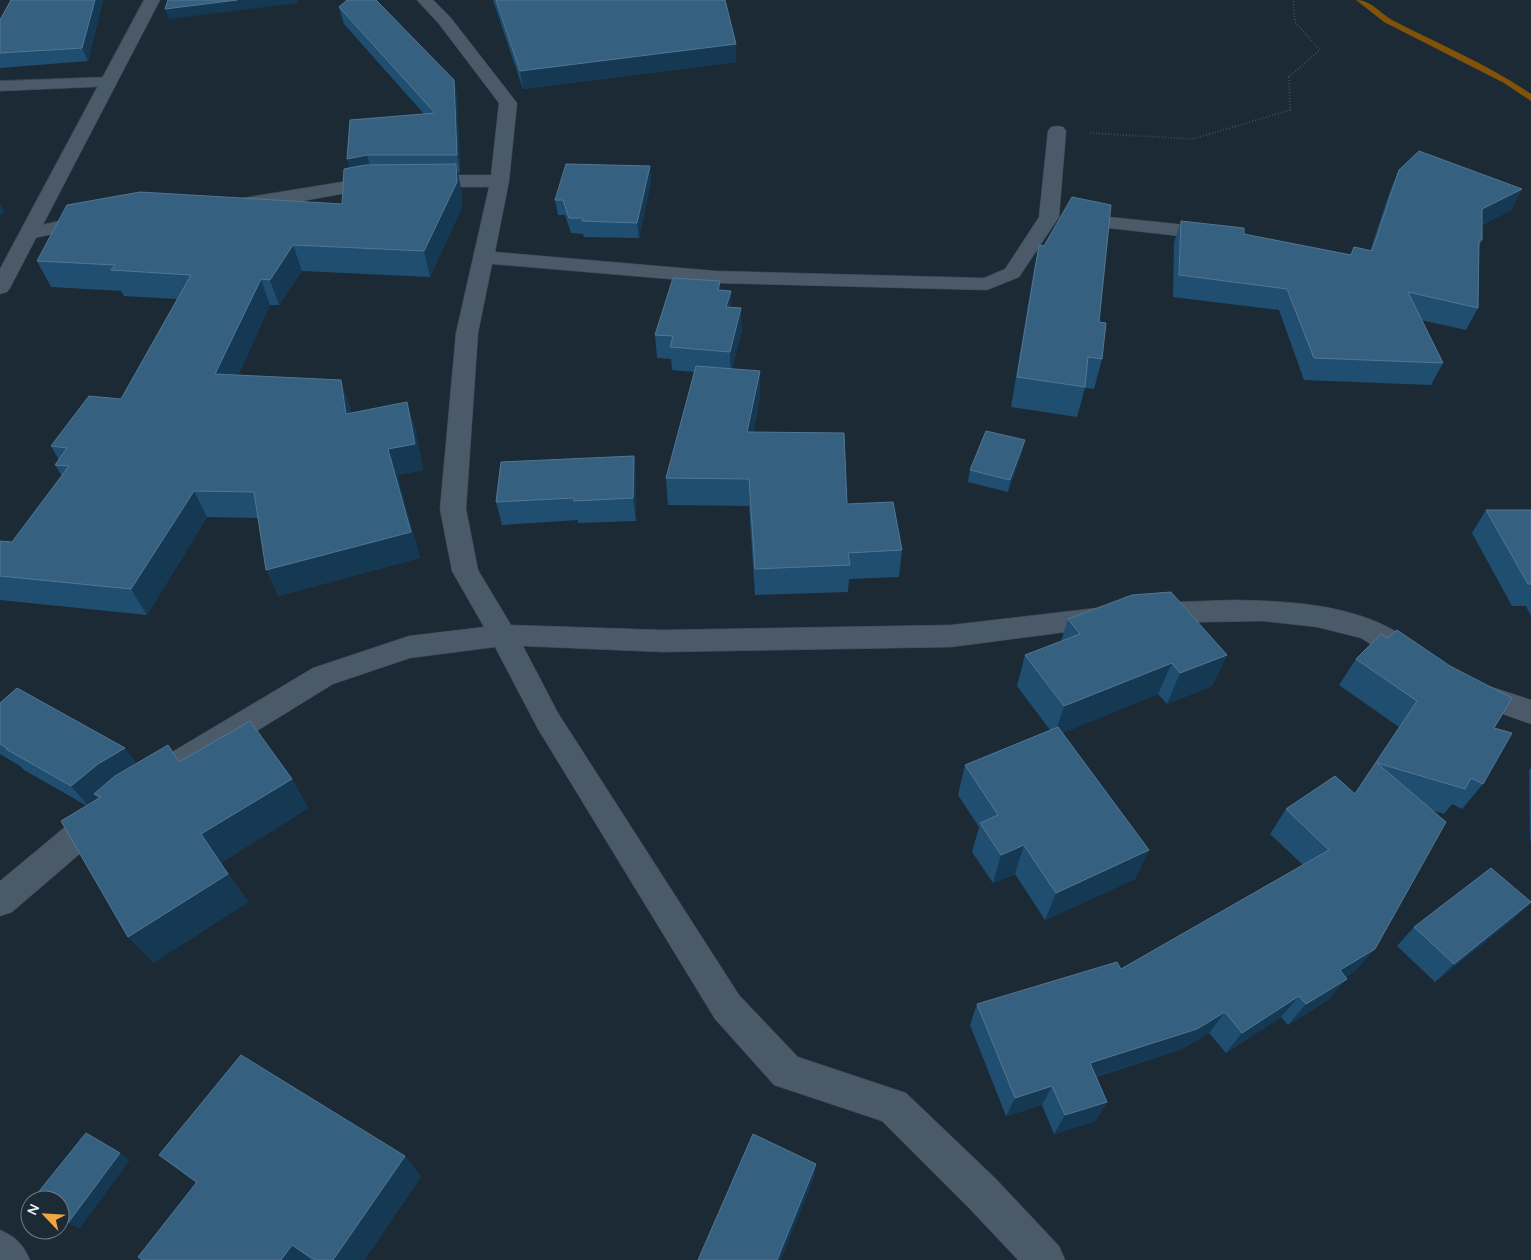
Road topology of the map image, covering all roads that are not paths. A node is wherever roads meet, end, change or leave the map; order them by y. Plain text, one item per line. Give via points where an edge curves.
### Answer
1 (152, 0) edge
2 (425, 0) edge
3 (109, 82) junction
4 (0, 86) edge
5 (1057, 131) road end
6 (500, 181) junction
7 (215, 206) edge
8 (112, 216) edge
9 (1049, 217) junction
10 (30, 233) junction
11 (1230, 236) edge
12 (484, 257) junction
13 (0, 288) edge
14 (502, 635) junction
15 (1531, 712) edge
16 (0, 901) edge
17 (0, 1250) edge
18 (10, 1260) edge
19 (1045, 1260) edge

1 - 3 street
2 - 6 street via 508,103
3 - 4 street
3 - 10 street
5 - 9 street
6 - 7 street via 372,182 252,204
6 - 12 street
8 - 10 street
9 - 11 street
9 - 12 street via 1012,273 987,284 716,277
10 - 13 street
12 - 14 street via 467,333 454,509 465,570
14 - 15 street via 663,641 951,636 1138,613 1274,610 1322,618 1372,632 1468,690
14 - 16 street via 409,646 323,676 126,796
14 - 19 street via 548,721 727,1007 787,1072 893,1106
17 - 18 street

